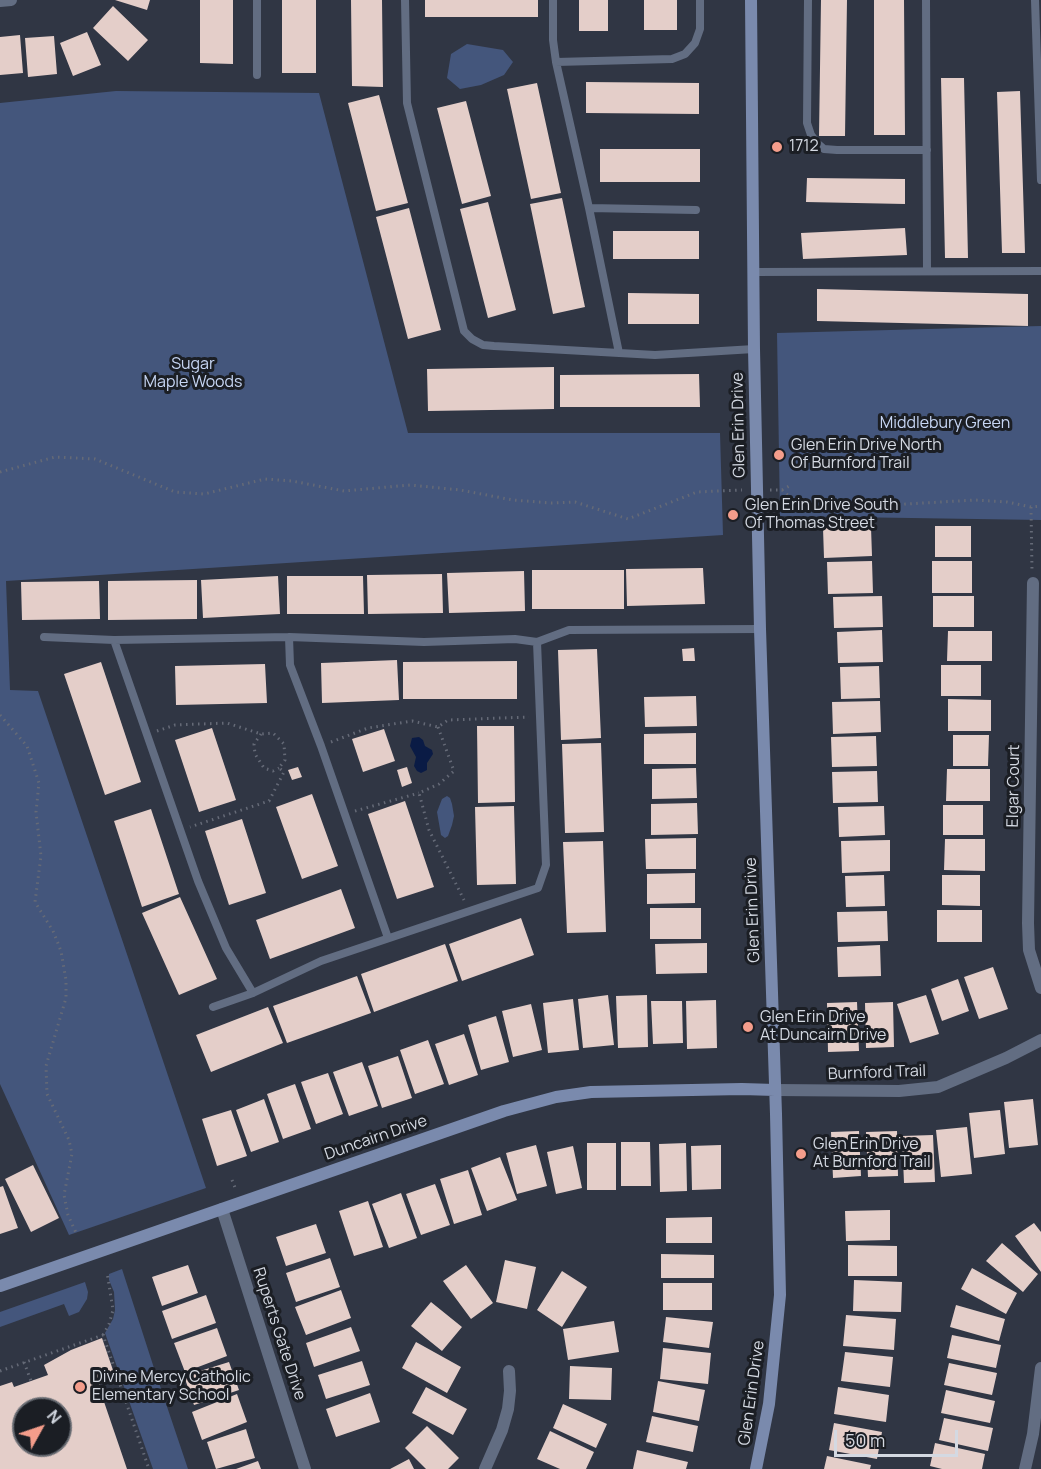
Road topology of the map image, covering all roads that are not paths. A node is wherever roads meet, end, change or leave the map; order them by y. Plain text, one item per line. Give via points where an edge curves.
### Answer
1 (11, 0) edge
2 (256, 0) edge
3 (405, 0) edge
4 (553, 0) edge
5 (700, 0) edge
6 (751, 0) edge
7 (808, 0) edge
8 (926, 0) edge
9 (1035, 0) edge
10 (0, 1) edge
11 (556, 62) junction
12 (257, 75) dead end
13 (927, 150) junction
14 (1041, 180) edge
15 (589, 208) junction
16 (696, 210) dead end
17 (927, 271) junction
18 (1041, 271) edge
19 (755, 272) junction
20 (754, 349) junction
21 (619, 352) junction
22 (1033, 583) road end
23 (760, 629) junction
24 (44, 637) dead end
25 (289, 637) junction
26 (114, 640) junction
27 (537, 642) junction
28 (388, 938) junction
29 (1041, 988) edge
30 (254, 993) junction
31 (213, 1007) dead end
32 (1041, 1040) edge
33 (775, 1090) junction
34 (222, 1209) junction
35 (0, 1286) edge
36 (1041, 1368) edge
37 (509, 1371) dead end
38 (305, 1469) edge
39 (485, 1469) edge
40 (756, 1469) edge
41 (1025, 1469) edge

1 - 10 street
2 - 12 lane
3 - 21 lane, Glen Erin Drive via 407,103 464,331 483,345
4 - 11 lane
5 - 11 lane via 700,29 695,43 684,54 672,59
6 - 19 street, Glen Erin Drive
7 - 13 lane via 810,135 824,149
8 - 13 lane
9 - 14 lane
11 - 15 lane
13 - 17 lane
15 - 16 lane
15 - 21 lane
17 - 18 lane
17 - 19 lane
19 - 20 street, Glen Erin Drive
20 - 21 lane, Glen Erin Drive
20 - 23 street, Glen Erin Drive
22 - 29 street, Elgar Court via 1028,923 1029,950
23 - 27 lane via 569,630
23 - 33 street, Glen Erin Drive
24 - 26 lane
25 - 26 lane
25 - 27 lane
25 - 28 lane via 290,664
26 - 30 lane via 198,881 226,948
27 - 28 lane via 546,865 538,888
28 - 30 lane via 321,961
30 - 31 lane
32 - 33 street, Burnford Trail via 938,1087 899,1091
33 - 34 street, Duncairn Drive via 591,1092 556,1097 504,1111
33 - 40 street, Glen Erin Drive via 780,1295 769,1404
34 - 35 street, Duncairn Drive
34 - 38 street, Ruperts Gate Drive
36 - 41 street
37 - 39 street via 508,1409

